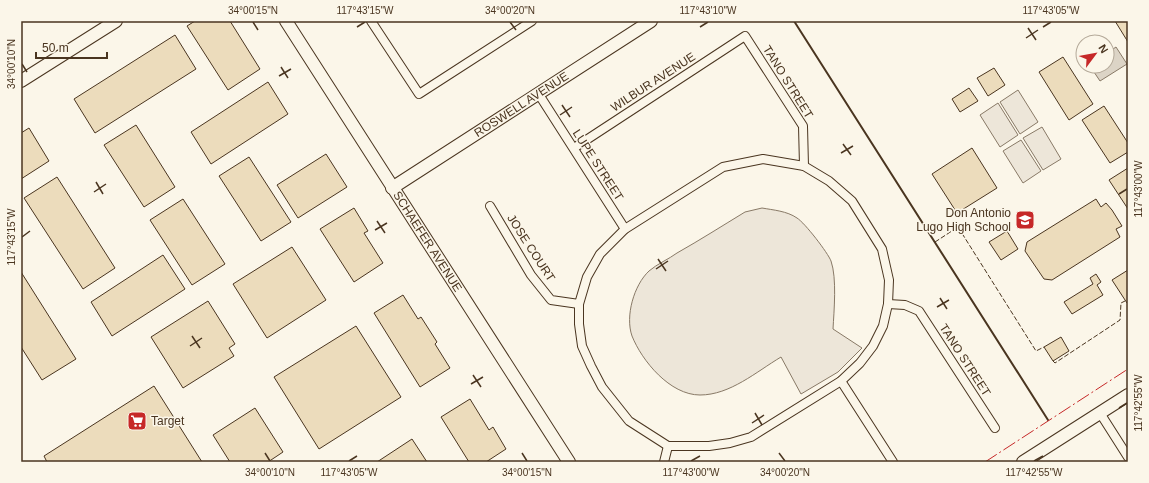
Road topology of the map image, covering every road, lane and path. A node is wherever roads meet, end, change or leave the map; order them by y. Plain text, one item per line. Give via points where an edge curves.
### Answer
1 (116, 21) edge
2 (286, 21) edge
3 (371, 21) edge
4 (532, 21) edge
5 (643, 23) edge
6 (745, 36) joint
7 (21, 81) edge
8 (538, 93) junction
9 (574, 148) junction
10 (804, 166) junction
11 (392, 188) junction
12 (490, 206) dead end
13 (625, 229) junction
14 (579, 304) junction
15 (888, 304) junction
16 (842, 381) junction
17 (1128, 395) edge
18 (1100, 413) junction
19 (995, 428) dead end
20 (668, 446) junction
21 (1128, 457) edge
22 (569, 462) edge
23 (664, 462) edge
24 (892, 462) edge
25 (1023, 462) edge

1 - 7 main road
2 - 11 main road, SCHAEFER AVENUE
3 - 4 street via 419,94
5 - 8 main road, ROSWELL AVENUE
6 - 9 street, WILBUR AVENUE
6 - 10 street, TANO STREET via 803,126
8 - 9 street, LUPE STREET
8 - 11 main road, ROSWELL AVENUE
9 - 13 street, LUPE STREET
10 - 13 street via 763,159 724,167
10 - 15 street via 829,181 852,201 882,249 889,280
11 - 22 main road, SCHAEFER AVENUE
12 - 14 street, JOSE COURT via 531,275 551,300
13 - 14 street via 600,254 587,276
14 - 20 street via 582,346 602,387 629,421
15 - 16 street via 883,326 873,346
15 - 19 street, TANO STREET via 905,305 919,311
16 - 20 street via 751,436 709,446
16 - 24 street
17 - 18 main road
18 - 21 street
18 - 25 main road
20 - 23 street

